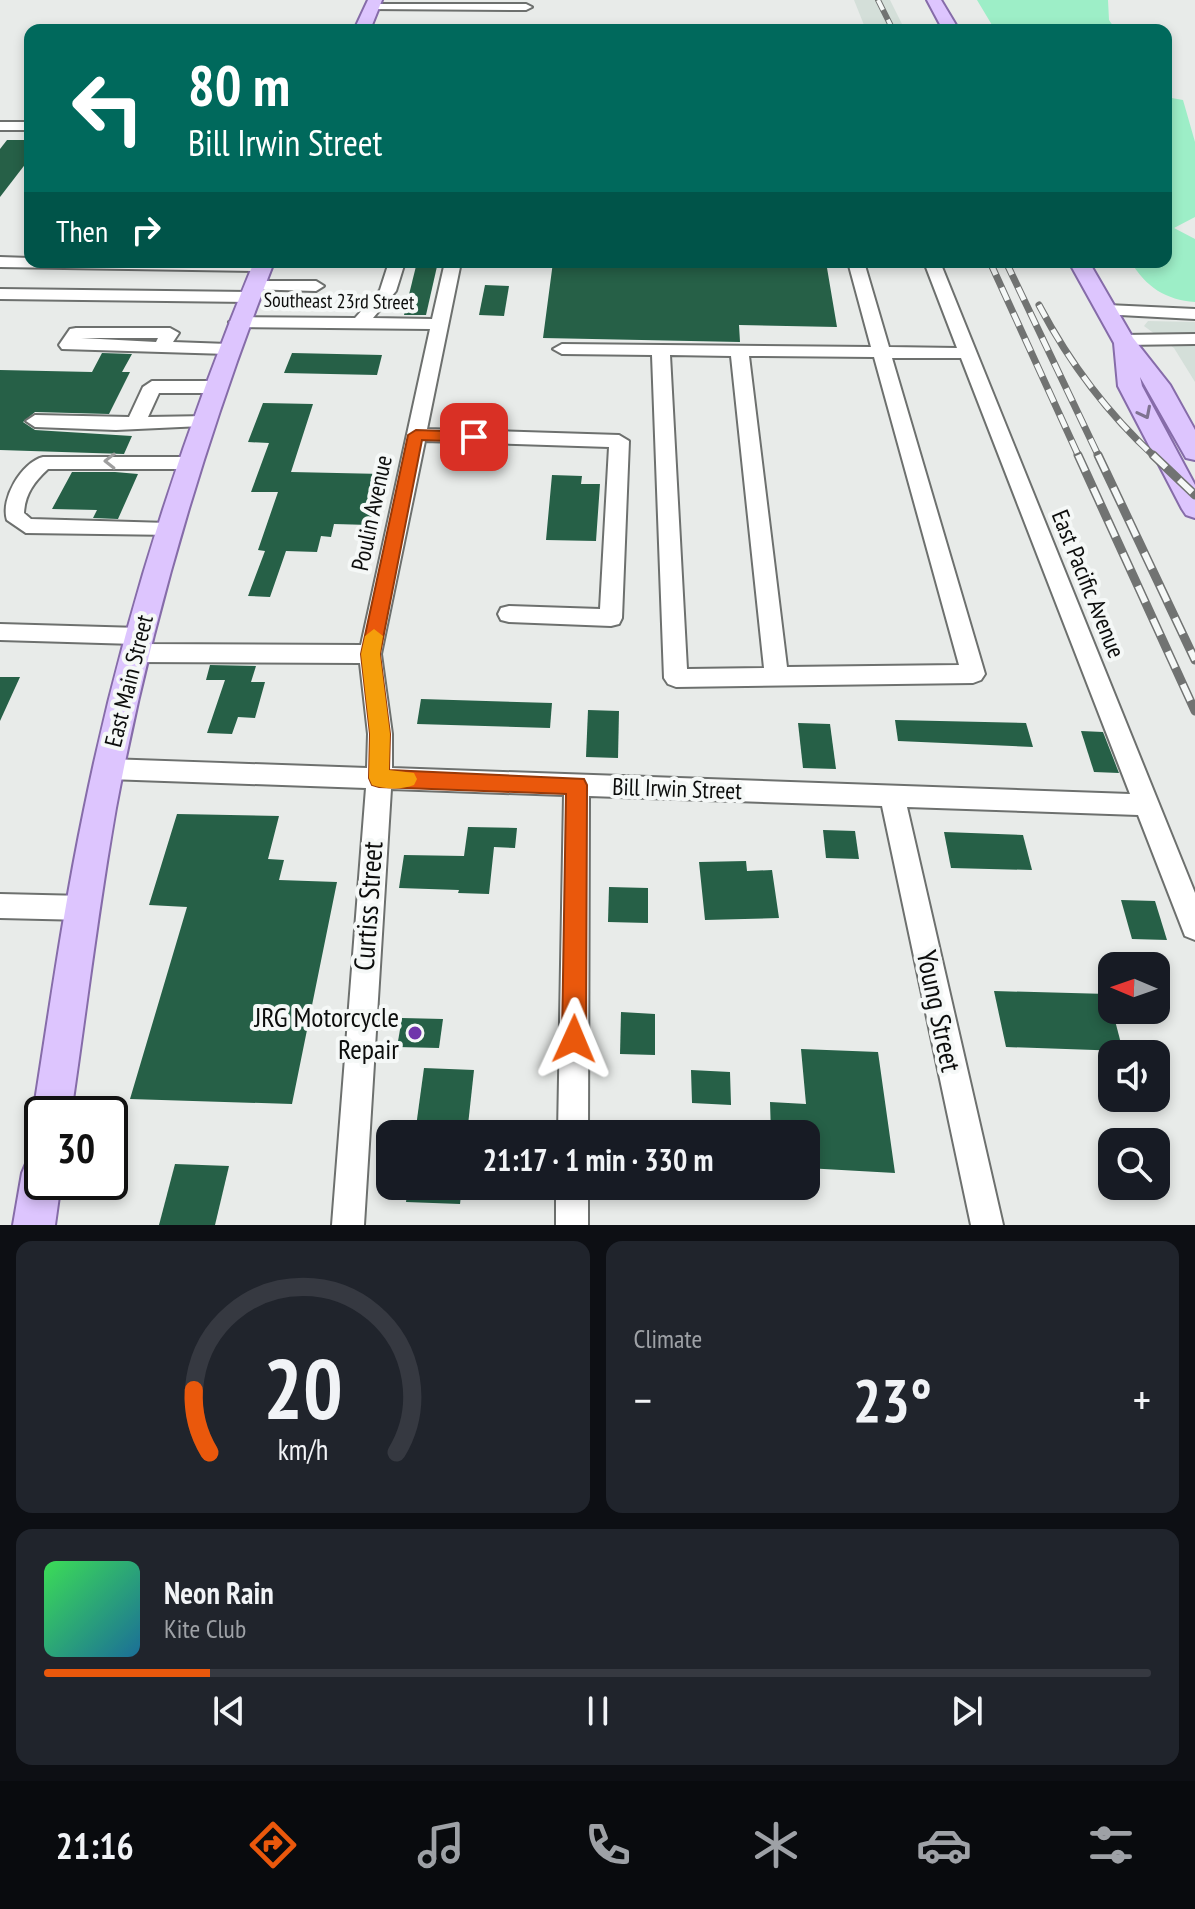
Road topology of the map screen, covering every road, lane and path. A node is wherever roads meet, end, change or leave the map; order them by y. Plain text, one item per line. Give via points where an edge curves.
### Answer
1 (934, 0) edge
2 (373, 3) edge
3 (526, 7) dead end
4 (364, 24) edge
5 (948, 24) edge
6 (0, 126) edge
7 (24, 126) edge
8 (0, 262) edge
9 (24, 265) edge
10 (43, 268) edge
11 (395, 268) edge
12 (452, 268) edge
13 (858, 268) edge
14 (934, 268) edge
15 (1082, 268) edge
16 (316, 286) dead end
17 (0, 294) edge
18 (250, 297) edge
19 (1107, 310) junction
20 (1195, 314) edge
21 (359, 324) junction
22 (439, 324) junction
23 (1195, 339) edge
24 (1123, 340) junction
25 (162, 347) junction
26 (562, 349) dead end
27 (661, 349) junction
28 (739, 350) junction
29 (881, 352) junction
30 (968, 353) junction
31 (214, 387) junction
32 (202, 420) junction
33 (35, 421) dead end
34 (136, 423) junction
35 (416, 435) junction
36 (1195, 452) edge
37 (188, 463) junction
38 (1195, 509) edge
39 (168, 530) junction
40 (509, 614) dead end
41 (0, 632) edge
42 (137, 644) junction
43 (370, 654) junction
44 (777, 677) junction
45 (108, 769) junction
46 (379, 778) junction
47 (577, 785) junction
48 (892, 796) junction
49 (1149, 805) junction
50 (0, 906) edge
51 (85, 908) junction
52 (1195, 927) edge
53 (55, 1096) edge
54 (573, 1120) edge
55 (38, 1200) edge
56 (572, 1200) edge
57 (34, 1225) edge
58 (348, 1225) edge
59 (572, 1225) edge
60 (987, 1225) edge

1 - 5 main road
2 - 3 street
2 - 4 main road
6 - 7 street
8 - 9 street
10 - 18 street
11 - 21 street via 388,291
12 - 22 street, Poulin Avenue
13 - 29 street
14 - 30 street, East Pacific Avenue
15 - 19 main road
16 - 18 street
17 - 18 street
18 - 21 street, Southeast 23rd Street
18 - 25 street
18 - 31 main road, East Main Street
19 - 20 street
19 - 24 main road
21 - 22 street, Southeast 23rd Street
22 - 35 street, Poulin Avenue
23 - 24 street
24 - 36 main road via 1158,385
24 -> 38 main road via 1130,386
25 - 25 street via 115,346 68,345 76,333 170,333
26 - 27 street
27 - 28 street
27 - 44 street via 676,678
28 - 29 street
28 - 44 street
29 - 30 street
29 - 44 street via 973,674
30 - 49 street, East Pacific Avenue
31 - 32 main road, East Main Street
31 - 34 street via 152,387
32 - 34 street
32 - 37 main road, East Main Street
33 - 34 street
35 - 40 street via 619,441 611,618
35 - 43 street, Poulin Avenue
37 - 39 main road, East Main Street
37 -> 39 street via 43,463 32,471 13,507 26,526
39 - 42 main road, East Main Street
41 - 42 street
42 - 43 street
42 - 45 main road, East Main Street
43 - 46 street, Poulin Avenue via 380,734
45 - 46 street, Bill Irwin Street
45 - 51 main road, East Main Street
46 - 47 street, Bill Irwin Street
46 - 58 street, Curtiss Street
47 - 48 street, Bill Irwin Street
47 - 54 street
48 - 49 street, Bill Irwin Street
48 - 60 street, Young Street
49 - 52 street, East Pacific Avenue
50 - 51 street
51 - 53 main road, East Main Street
55 - 57 main road
56 - 59 street

